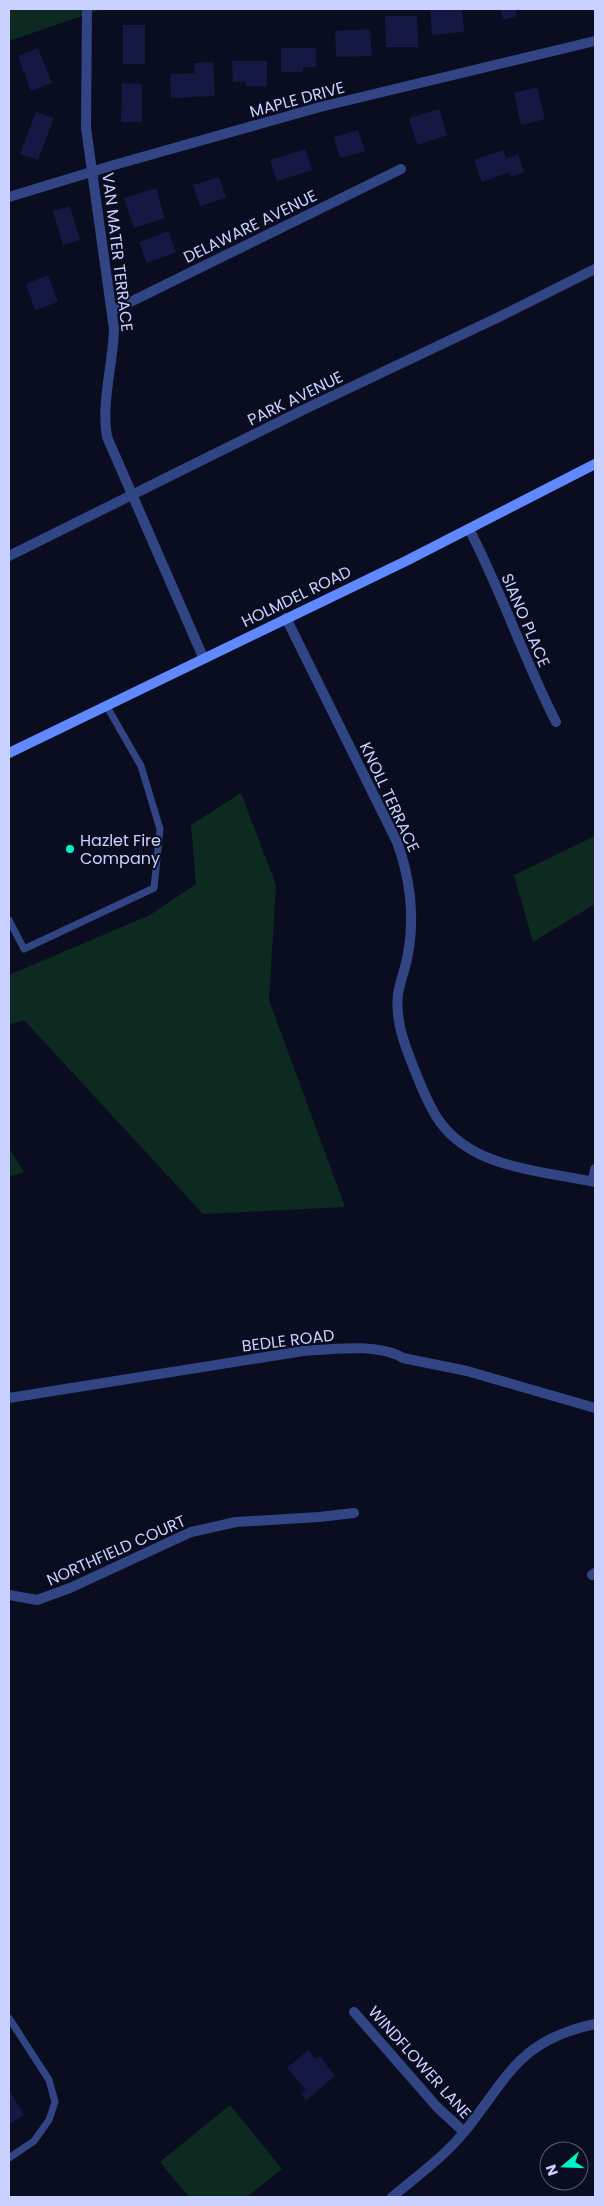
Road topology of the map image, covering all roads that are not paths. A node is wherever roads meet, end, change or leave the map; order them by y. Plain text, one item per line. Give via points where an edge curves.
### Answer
1 (87, 9) edge
2 (595, 41) edge
3 (401, 169) dead end
4 (92, 172) junction
5 (9, 197) edge
6 (595, 268) edge
7 (112, 310) junction
8 (595, 464) edge
9 (131, 496) junction
10 (469, 529) junction
11 (9, 556) edge
12 (286, 618) junction
13 (203, 657) junction
14 (106, 705) junction
15 (556, 722) dead end
16 (9, 752) edge
17 (9, 920) edge
18 (595, 1169) edge
19 (594, 1182) edge
20 (9, 1398) edge
21 (595, 1408) edge
22 (354, 1512) dead end
23 (9, 1595) edge
24 (354, 2012) dead end
25 (9, 2018) edge
26 (595, 2024) edge
27 (464, 2132) junction
28 (9, 2158) edge
29 (392, 2197) edge

1 - 4 street, VAN MATER TERRACE via 86,128
2 - 4 street, MAPLE DRIVE via 320,107
3 - 7 street, DELAWARE AVENUE
4 - 5 street, MAPLE DRIVE
4 - 7 street, VAN MATER TERRACE
6 - 9 street, PARK AVENUE
7 - 9 street, VAN MATER TERRACE via 114,353 105,403 105,426 110,448
8 - 10 main road, HOLMDEL ROAD
9 - 11 street, PARK AVENUE
9 - 13 street, VAN MATER TERRACE
10 - 12 main road, HOLMDEL ROAD
10 - 15 street, SIANO PLACE via 537,686
12 - 13 main road, HOLMDEL ROAD
12 - 19 street, KNOLL TERRACE via 403,857 411,929 398,993 398,1021 406,1049 432,1108 452,1136 482,1156
13 - 14 main road, HOLMDEL ROAD
14 - 16 main road, HOLMDEL ROAD
14 - 17 lane via 141,766 160,828 154,888 24,950
18 - 19 street
20 - 21 street, BEDLE ROAD via 303,1351 344,1348 395,1353 403,1358 467,1371
22 - 23 street, NORTHFIELD COURT via 236,1522 191,1532 37,1600
24 - 27 street, WINDFLOWER LANE via 437,2107
25 - 28 lane via 49,2080 54,2102 49,2120 34,2141
26 - 27 street via 566,2031 530,2050 503,2077
27 - 29 street

